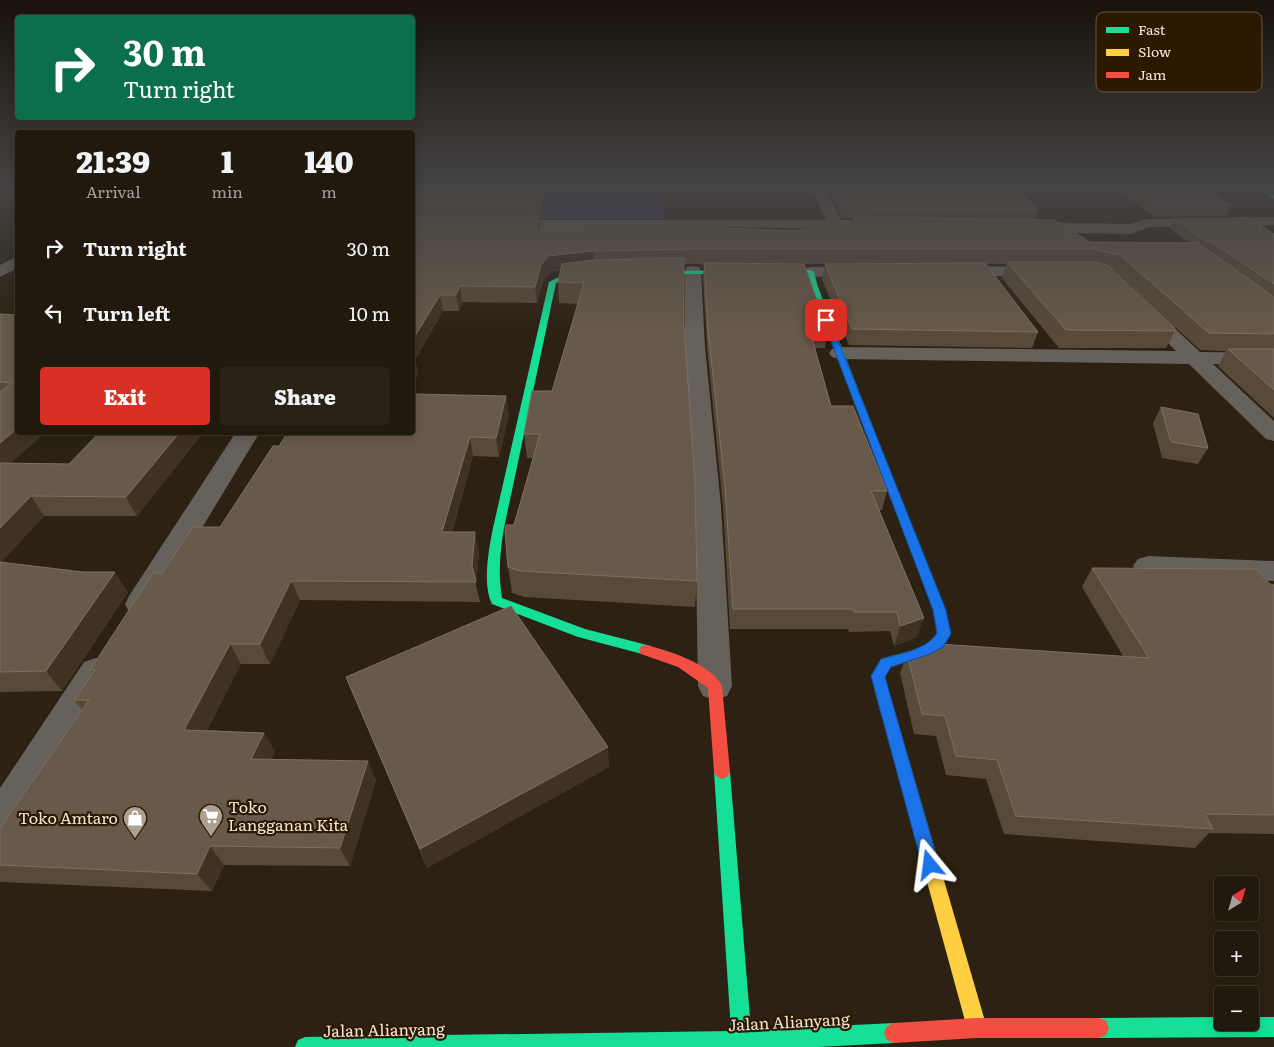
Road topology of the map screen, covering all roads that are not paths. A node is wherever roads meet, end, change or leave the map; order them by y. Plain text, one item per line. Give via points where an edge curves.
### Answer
1 (15, 263) edge
2 (693, 271) junction
3 (880, 271) edge
4 (938, 271) edge
5 (0, 272) edge
6 (634, 272) edge
7 (811, 272) junction
8 (986, 272) junction
9 (1057, 272) edge
10 (604, 273) edge
11 (997, 287) edge
12 (1132, 299) edge
13 (839, 353) junction
14 (1192, 357) junction
15 (1274, 359) edge
16 (1274, 434) edge
17 (246, 435) edge
18 (1148, 566) edge
19 (1274, 571) edge
20 (715, 686) junction
21 (0, 823) edge
22 (1274, 1027) edge
23 (977, 1028) junction
24 (742, 1041) junction
25 (305, 1047) edge

1 - 5 street
2 - 6 street
2 - 7 street
2 - 20 street via 694,347 708,506
3 - 7 street
4 - 8 street
7 - 13 street
8 - 9 street
8 - 11 street
10 - 20 street via 570,274 557,277 553,282 492,558 496,601 583,633 679,659 698,670
12 - 14 street
13 - 14 street via 1045,348
13 - 23 street via 939,610 944,634 938,644 886,663 878,676
14 - 15 street
14 - 16 street
17 - 21 street
18 - 19 street
20 - 24 street
22 - 23 street, Jalan Alianyang
23 - 24 street, Jalan Alianyang
24 - 25 street, Jalan Alianyang

